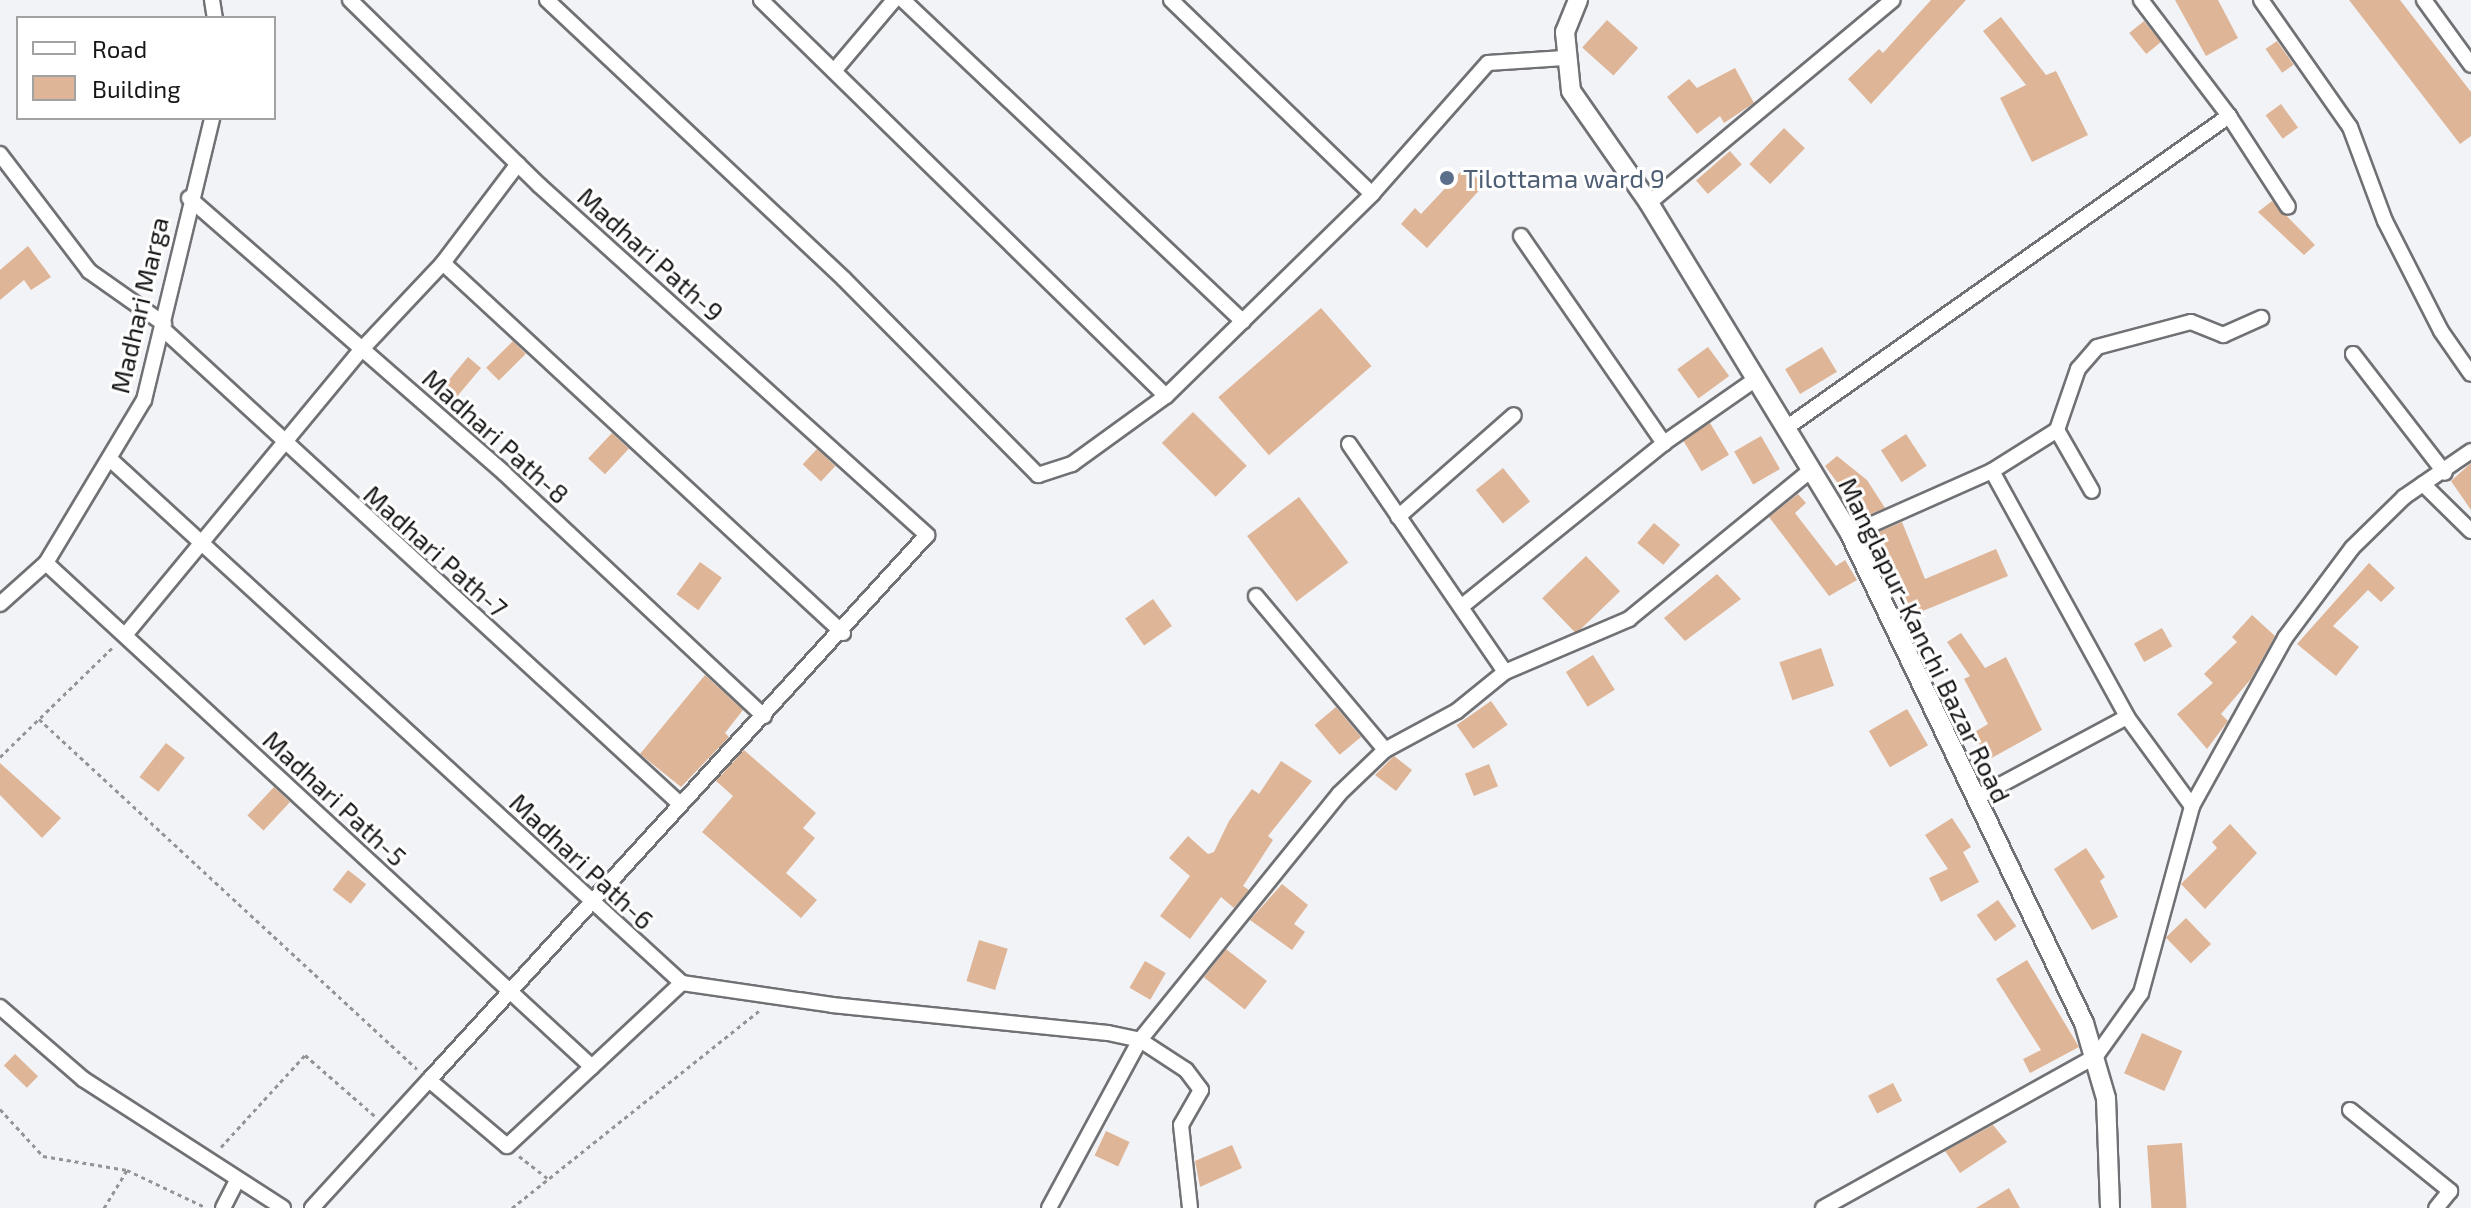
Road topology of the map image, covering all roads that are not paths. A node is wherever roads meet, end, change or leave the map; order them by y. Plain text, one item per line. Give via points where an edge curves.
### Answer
1 (350, 0) edge
2 (547, 0) edge
3 (761, 0) edge
4 (894, 0) edge
5 (903, 0) edge
6 (1171, 0) edge
7 (1578, 0) edge
8 (1893, 0) edge
9 (2141, 0) edge
10 (2261, 0) edge
11 (2424, 0) edge
12 (1564, 58) junction
13 (2471, 65) edge
14 (834, 71) junction
15 (2229, 116) junction
16 (211, 120) edge
17 (0, 154) edge
18 (518, 164) junction
19 (1372, 194) junction
20 (189, 198) junction
21 (1649, 203) junction
22 (2288, 207) dead end
23 (1521, 236) dead end
24 (443, 263) junction
25 (2261, 318) dead end
26 (1243, 322) junction
27 (164, 327) junction
28 (362, 349) junction
29 (2353, 354) dead end
30 (2471, 374) edge
31 (1756, 379) junction
32 (1166, 396) junction
33 (1514, 415) dead end
34 (1786, 428) junction
35 (2057, 430) junction
36 (1664, 443) junction
37 (283, 444) junction
38 (1349, 444) dead end
39 (2471, 451) edge
40 (111, 460) junction
41 (1811, 470) junction
42 (1992, 471) junction
43 (2445, 473) junction
44 (2423, 484) junction
45 (2092, 491) dead end
46 (1398, 517) junction
47 (2471, 531) edge
48 (1850, 534) junction
49 (204, 538) junction
50 (46, 563) junction
51 (1256, 596) dead end
52 (0, 604) edge
53 (1461, 607) junction
54 (843, 633) junction
55 (126, 634) junction
56 (1505, 672) junction
57 (764, 716) junction
58 (2127, 717) junction
59 (1385, 750) junction
60 (1976, 798) junction
61 (680, 804) junction
62 (2192, 806) junction
63 (592, 905) junction
64 (682, 983) junction
65 (510, 994) junction
66 (0, 1007) edge
67 (1140, 1040) junction
68 (2096, 1056) junction
69 (592, 1067) junction
70 (429, 1080) junction
71 (2350, 1110) dead end
72 (237, 1180) junction
73 (2105, 1207) edge
74 (223, 1208) edge
75 (283, 1208) edge
76 (312, 1208) edge
77 (1049, 1208) edge
78 (1190, 1208) edge
79 (1823, 1208) edge
80 (2436, 1208) edge

1 - 18 street, Madhari Path-9
2 - 32 street via 844,279 1038,475 1072,464
3 - 14 street
4 - 14 street
5 - 26 street
6 - 19 street
7 - 12 street, Manglapur-Kanchi Bazar Road via 1565,32
8 - 21 street
9 - 15 street
10 - 30 street via 2350,127 2385,221 2441,331
11 - 13 street
12 - 19 street via 1488,63
12 - 21 street, Manglapur-Kanchi Bazar Road via 1583,115
14 - 32 street
15 - 22 street
15 - 34 street
16 - 20 street, Madhari Marga
17 - 27 street, Madhari Path-7 via 89,271
18 - 24 street
18 - 54 street, Madhari Path-9 via 927,535
19 - 26 street
20 - 27 street, Madhari Marga
20 - 28 street, Madhari Path-8
21 - 31 street, Manglapur-Kanchi Bazar Road
23 - 36 street
24 - 28 street
24 - 54 street
25 - 35 street via 2223,335 2191,322 2097,347 2078,369
26 - 32 street
27 - 37 street, Madhari Path-7
27 - 40 street, Madhari Marga via 144,400
28 - 37 street
28 - 57 street, Madhari Path-8
29 - 43 street
31 - 34 street, Manglapur-Kanchi Bazar Road
31 - 36 street
33 - 46 street
34 - 41 street, Manglapur-Kanchi Bazar Road
35 - 42 street
35 - 45 street
36 - 53 street
37 - 49 street
37 - 61 street, Madhari Path-7
38 - 46 street
39 - 43 street
40 - 49 street, Madhari Path-6
40 - 50 street, Madhari Marga
41 - 48 street, Manglapur-Kanchi Bazar Road
41 - 56 street via 1629,619
42 - 48 street
42 - 58 street
43 - 44 street
44 - 47 street
44 - 62 street via 2352,548 2302,614
46 - 53 street
48 - 60 street, Manglapur-Kanchi Bazar Road
49 - 55 street
49 - 63 street, Madhari Path-6
50 - 52 street, Madhari Marga
50 - 55 street, Madhari Path-5
51 - 59 street
53 - 56 street
54 - 57 street
55 - 65 street, Madhari Path-5
56 - 59 street via 1457,711
57 - 61 street
58 - 60 street
58 - 62 street
59 - 67 street via 1339,794 1210,945
60 - 68 street, Manglapur-Kanchi Bazar Road
61 - 63 street
62 - 68 street via 2141,993
63 - 64 street, Madhari Path-6
63 - 65 street
64 - 67 street
64 - 69 street
65 - 69 street, Madhari Path-5
65 - 70 street
66 - 72 street via 83,1079
67 - 77 street
67 - 78 street via 1186,1070 1201,1090 1181,1125
68 - 73 street, Manglapur-Kanchi Bazar Road via 2106,1098
68 - 79 street
69 - 70 street via 507,1146
70 - 76 street
71 - 80 street via 2450,1191
72 - 74 street
72 - 75 street

